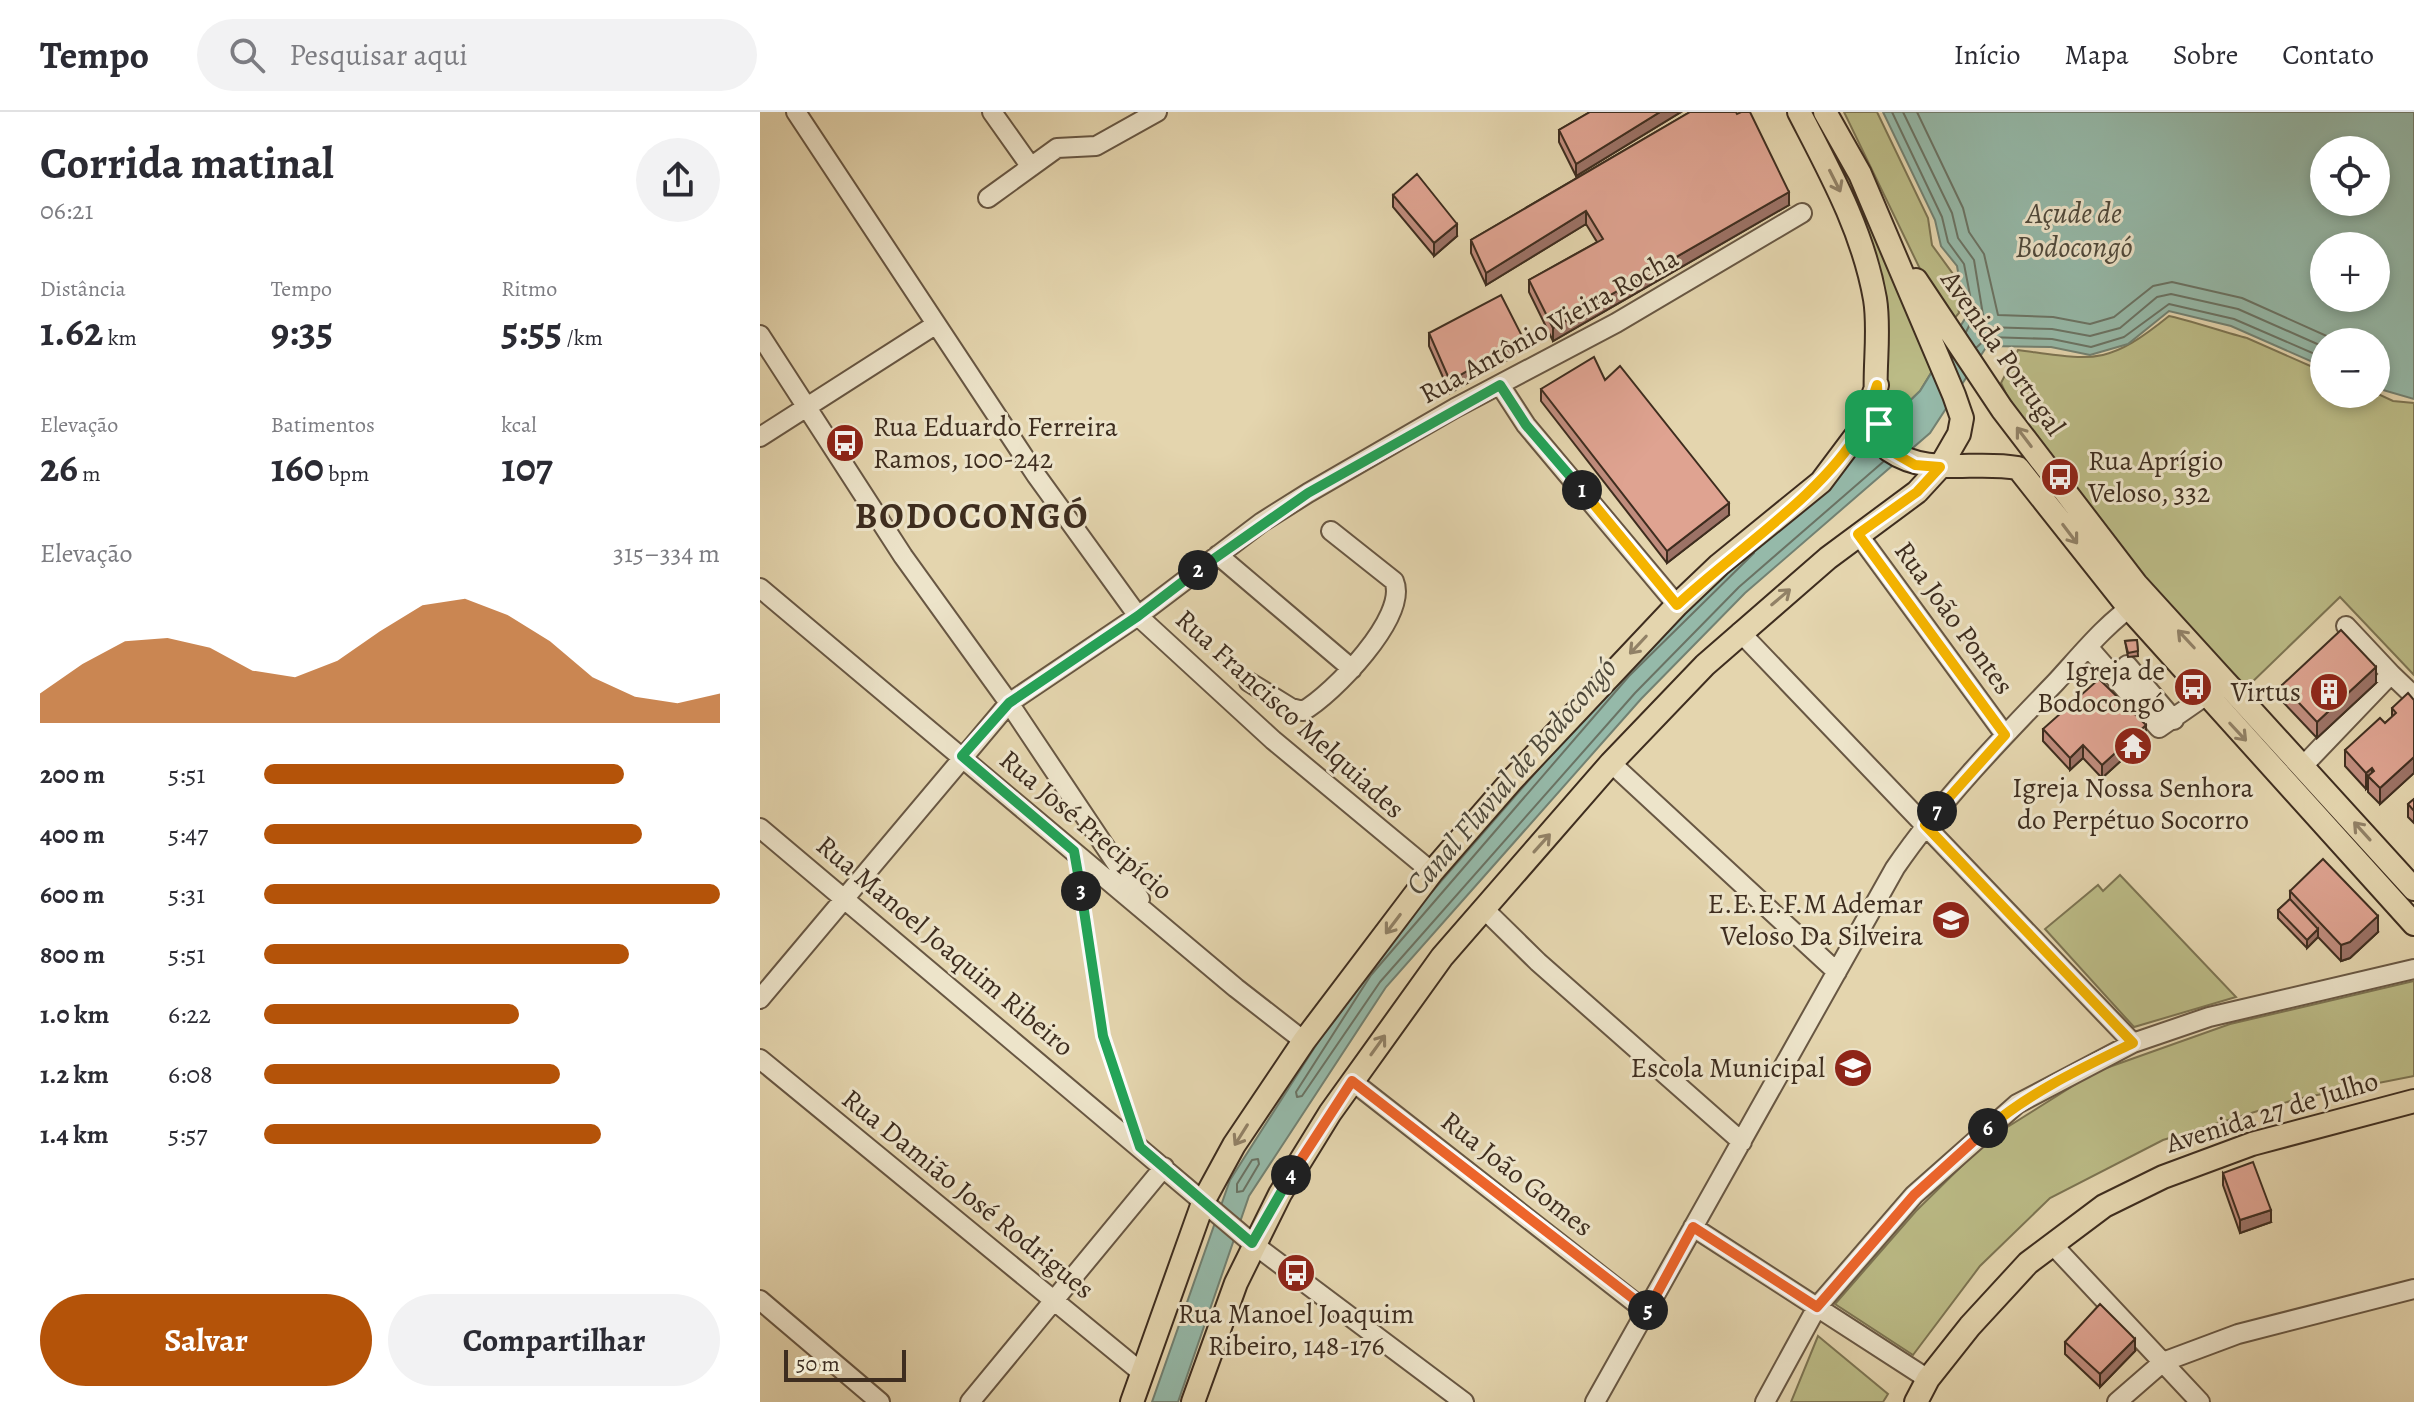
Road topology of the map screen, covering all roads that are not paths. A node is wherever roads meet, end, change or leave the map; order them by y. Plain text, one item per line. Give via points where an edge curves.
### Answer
1 (796, 112) edge
2 (992, 112) edge
3 (1799, 112) edge
4 (1825, 112) edge
5 (1153, 113) edge
6 (1031, 167) junction
7 (988, 198) dead end
8 (1872, 202) junction
9 (1802, 213) dead end
10 (935, 325) junction
11 (760, 335) edge
12 (1500, 385) junction
13 (1877, 385) junction
14 (806, 406) junction
15 (760, 437) edge
16 (1946, 458) junction
17 (1331, 531) dead end
18 (1858, 534) junction
19 (1218, 555) junction
20 (760, 588) edge
21 (2138, 602) junction
22 (1677, 605) junction
23 (1138, 616) junction
24 (2346, 626) dead end
25 (1740, 632) junction
26 (2089, 648) junction
27 (2127, 665) dead end
28 (1352, 669) junction
29 (2391, 674) junction
30 (1249, 682) dead end
31 (2205, 696) junction
32 (2414, 696) edge
33 (1009, 703) junction
34 (2174, 720) junction
35 (2005, 735) junction
36 (962, 756) junction
37 (1611, 763) junction
38 (2303, 766) junction
39 (1925, 825) junction
40 (760, 828) edge
41 (1432, 872) junction
42 (2414, 889) edge
43 (846, 900) junction
44 (1483, 908) junction
45 (1153, 917) junction
46 (2414, 924) edge
47 (2414, 969) edge
48 (1837, 972) junction
49 (760, 999) edge
50 (1304, 1041) junction
51 (2133, 1043) junction
52 (760, 1059) edge
53 (1352, 1081) junction
54 (2410, 1103) edge
55 (1742, 1142) junction
56 (1164, 1167) junction
57 (1207, 1203) junction
58 (1693, 1227) junction
59 (1248, 1240) junction
60 (2052, 1244) junction
61 (2414, 1289) edge
62 (760, 1300) edge
63 (1055, 1301) junction
64 (1817, 1307) junction
65 (1647, 1312) junction
66 (2163, 1362) junction
67 (1141, 1372) junction
68 (1928, 1379) junction
69 (880, 1402) edge
70 (970, 1402) edge
71 (1132, 1402) edge
72 (1193, 1402) edge
73 (1464, 1402) edge
74 (1595, 1402) edge
75 (1765, 1402) edge
76 (1916, 1402) edge
77 (2117, 1402) edge
78 (2200, 1402) edge

1 - 10 street, Rua Francisco Melquiades
2 - 6 street
3 -> 13 main road, Avenida Portugal via 1850,210 1880,338
4 - 8 main road, Avenida Portugal
5 - 6 street via 1096,146 1057,148
6 - 7 street
8 - 16 main road, Avenida Portugal via 1962,418
21 -> 8 main road, Avenida Portugal via 1952,335
9 - 12 street, Rua Antônio Vieira Rocha
10 - 14 street
10 - 23 street, Rua Francisco Melquiades
11 - 14 street
12 - 19 street, Rua Antônio Vieira Rocha via 1308,493
12 - 22 street via 1526,425
13 - 16 main road, Avenida Portugal via 1879,424 1889,450 1915,465
13 - 22 main road via 1860,430 1821,482
14 - 15 street
14 - 33 street via 903,556
16 - 18 main road via 1917,492
16 -> 21 main road, Avenida Portugal via 2018,468
17 - 28 street via 1387,574 1397,589 1388,618
25 -> 18 main road
18 - 35 street, Rua João Pontes
19 - 23 street, Rua Antônio Vieira Rocha
19 - 28 street
20 - 36 street, Rua José Precipício
21 - 26 street
21 - 31 main road, Avenida Portugal
38 -> 21 main road, Avenida Portugal
22 -> 41 main road
23 - 33 street, Rua Antônio Vieira Rocha
23 - 41 street, Rua Francisco Melquiades via 1283,749
24 - 29 street
25 - 37 main road
25 - 39 street
26 - 34 street via 2155,725 2165,727
26 - 35 street
27 - 34 street
28 - 30 street via 1303,711
29 - 32 street
29 - 38 street
31 - 34 street
31 -> 46 main road, Avenida Portugal
33 - 36 street, Rua Antônio Vieira Rocha
33 - 45 street
35 - 39 street
36 - 43 street, Rua Antônio Vieira Rocha
36 - 45 street, Rua José Precipício
44 -> 37 main road
37 - 48 street
42 -> 38 main road, Avenida Portugal
39 - 48 street
39 - 51 street
40 - 43 street, Rua Manoel Joaquim Ribeiro
41 -> 50 main road
43 - 49 street, Rua Antônio Vieira Rocha
43 - 56 street, Rua Manoel Joaquim Ribeiro
53 -> 44 main road
44 - 55 street
45 - 50 street, Rua José Precipício
47 - 51 street via 2209,1017
48 - 55 street
50 -> 57 main road via 1234,1145
51 - 64 street via 2017,1104 1914,1195
52 - 63 street, Rua Damião José Rodrigues
53 - 59 main road
53 - 65 street, Rua João Gomes
54 - 60 main road, Avenida 27 de Julho via 2252,1144 2163,1177 2104,1206
55 - 58 street
56 - 57 street, Rua Manoel Joaquim Ribeiro
56 - 63 street
57 - 59 street, Rua Manoel Joaquim Ribeiro
57 - 67 main road
58 - 64 street
58 - 65 street
59 - 72 main road
59 - 73 street
60 - 66 street
60 - 68 main road, Avenida 27 de Julho via 1989,1305
61 - 66 street via 2238,1334
62 - 69 street
63 - 67 street, Rua Damião José Rodrigues
63 - 70 street
64 - 68 street
64 - 75 street
65 - 74 street
66 - 77 street
66 - 78 street
67 - 71 main road
68 - 76 main road, Avenida 27 de Julho

